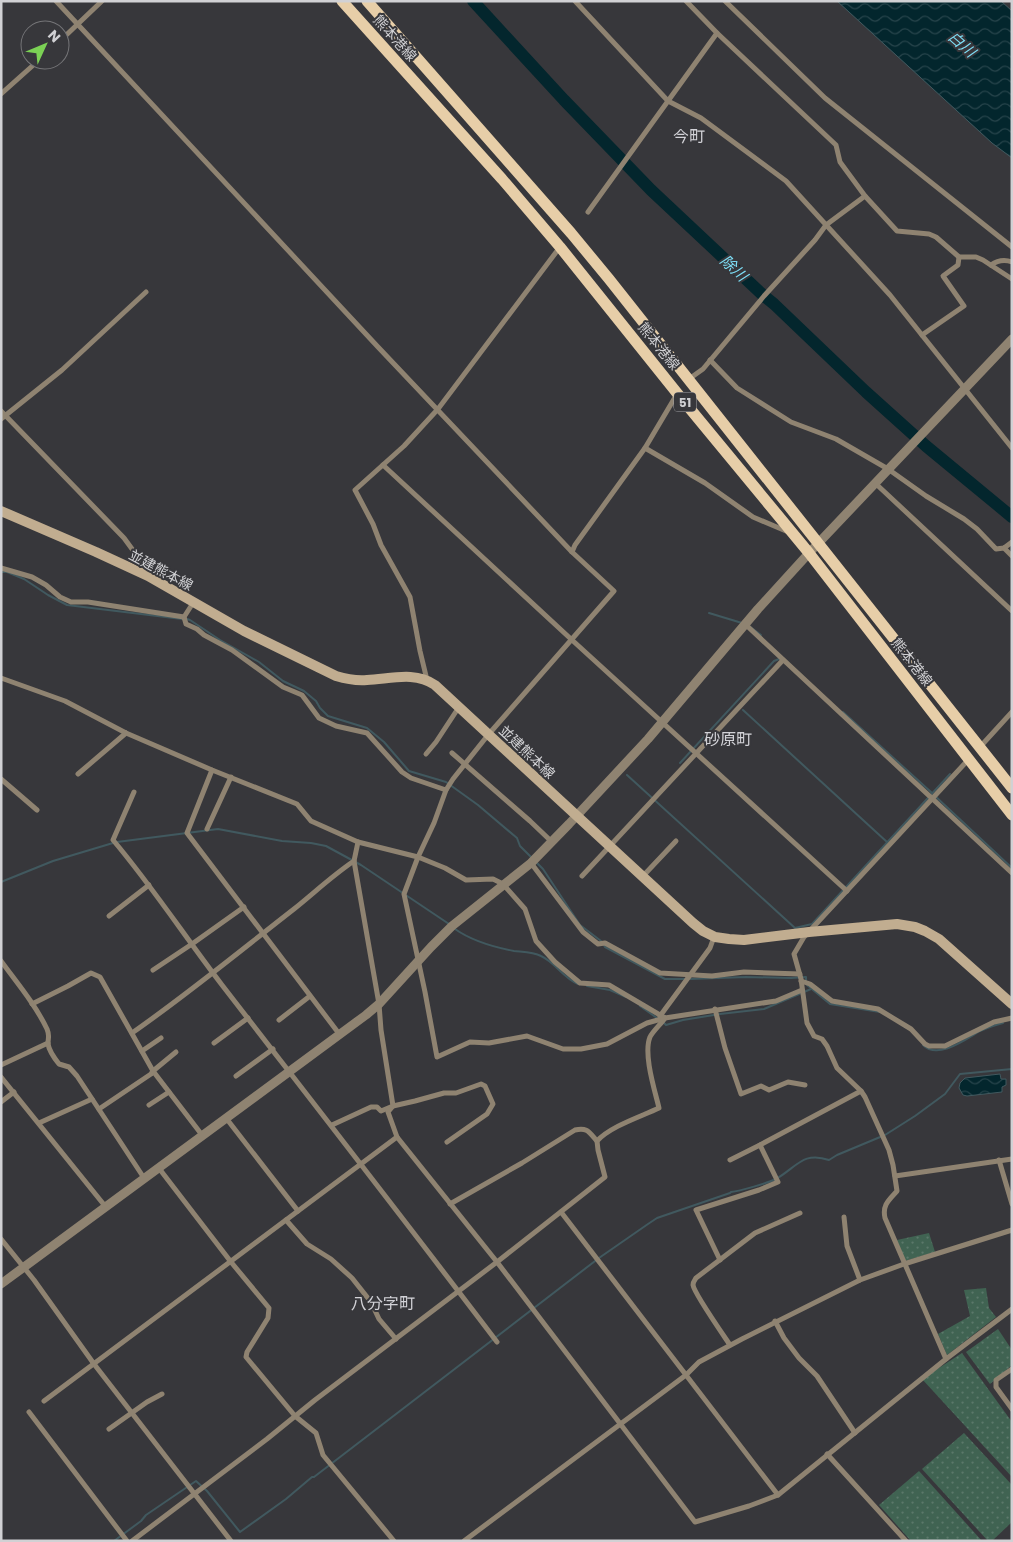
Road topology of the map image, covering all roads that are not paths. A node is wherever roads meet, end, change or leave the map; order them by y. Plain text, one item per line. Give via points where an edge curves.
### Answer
1 (56, 1) edge
2 (102, 1) edge
3 (342, 1) edge
4 (367, 1) edge
5 (575, 1) edge
6 (686, 1) edge
7 (726, 1) edge
8 (78, 25) junction
9 (70, 32) edge
10 (717, 33) junction
11 (408, 47) junction
12 (394, 59) junction
13 (28, 70) edge
14 (1, 94) edge
15 (668, 101) junction
16 (865, 196) junction
17 (588, 212) dead end
18 (826, 225) junction
19 (571, 233) junction
20 (560, 247) junction
21 (1012, 247) edge
22 (959, 257) junction
23 (1012, 262) edge
24 (992, 265) junction
25 (1012, 279) edge
26 (146, 292) dead end
27 (922, 335) junction
28 (1012, 339) edge
29 (710, 360) junction
30 (689, 379) junction
31 (964, 388) junction
32 (677, 393) junction
33 (438, 409) junction
34 (1, 411) edge
35 (4, 418) edge
36 (645, 448) junction
37 (1012, 448) edge
38 (383, 465) junction
39 (888, 469) junction
40 (875, 482) junction
41 (1, 511) edge
42 (793, 534) junction
43 (1012, 542) edge
44 (818, 543) junction
45 (1004, 548) junction
46 (572, 552) junction
47 (808, 553) junction
48 (1012, 556) edge
49 (1, 568) edge
50 (148, 576) junction
51 (193, 603) junction
52 (1012, 612) edge
53 (184, 617) junction
54 (745, 624) junction
55 (572, 640) junction
56 (783, 660) junction
57 (1, 678) edge
58 (428, 680) junction
59 (459, 707) junction
60 (1012, 712) edge
61 (662, 722) junction
62 (126, 733) junction
63 (488, 735) junction
64 (979, 748) junction
65 (452, 753) dead end
66 (426, 754) dead end
67 (697, 754) junction
68 (968, 760) junction
69 (465, 765) junction
70 (212, 770) junction
71 (78, 774) dead end
72 (231, 777) junction
73 (1, 779) edge
74 (1012, 788) edge
75 (446, 790) junction
76 (134, 792) dead end
77 (932, 799) junction
78 (37, 810) dead end
79 (1012, 815) edge
80 (576, 816) junction
81 (207, 829) dead end
82 (676, 841) dead end
83 (358, 842) junction
84 (552, 842) junction
85 (609, 846) junction
86 (418, 856) junction
87 (354, 862) junction
88 (531, 863) junction
89 (1012, 874) edge
90 (582, 876) dead end
91 (642, 876) junction
92 (502, 884) junction
93 (148, 885) junction
94 (847, 890) junction
95 (244, 907) junction
96 (109, 916) dead end
97 (809, 932) junction
98 (262, 933) junction
99 (714, 937) junction
100 (192, 944) junction
101 (1, 961) edge
102 (418, 962) junction
103 (153, 970) dead end
104 (212, 972) junction
105 (800, 974) junction
106 (689, 976) junction
107 (801, 981) junction
108 (802, 990) junction
109 (310, 996) junction
110 (32, 1004) junction
111 (379, 1004) junction
112 (1012, 1004) edge
113 (715, 1009) junction
114 (663, 1017) junction
115 (248, 1018) junction
116 (1012, 1018) edge
117 (279, 1020) dead end
118 (132, 1033) junction
119 (340, 1035) junction
120 (160, 1038) dead end
121 (48, 1043) junction
122 (214, 1043) dead end
123 (273, 1049) junction
124 (142, 1051) junction
125 (176, 1052) dead end
126 (1, 1065) edge
127 (153, 1071) junction
128 (290, 1071) junction
129 (236, 1076) dead end
130 (1, 1077) edge
131 (805, 1085) dead end
132 (861, 1091) junction
133 (14, 1092) junction
134 (169, 1092) junction
135 (92, 1099) junction
136 (1, 1102) edge
137 (150, 1105) dead end
138 (393, 1106) junction
139 (99, 1109) junction
140 (226, 1117) junction
141 (39, 1123) junction
142 (332, 1125) junction
143 (202, 1135) junction
144 (397, 1137) junction
145 (597, 1141) junction
146 (447, 1142) dead end
147 (760, 1146) junction
148 (1012, 1159) edge
149 (730, 1160) dead end
150 (999, 1160) junction
151 (360, 1164) junction
152 (158, 1168) junction
153 (895, 1176) junction
154 (144, 1178) junction
155 (450, 1204) junction
156 (1012, 1204) edge
157 (106, 1206) junction
158 (298, 1211) junction
159 (561, 1212) junction
160 (800, 1213) dead end
161 (844, 1217) dead end
162 (286, 1220) junction
163 (1012, 1230) edge
164 (1, 1239) edge
165 (720, 1260) junction
166 (231, 1262) junction
167 (497, 1262) junction
168 (904, 1264) junction
169 (23, 1268) junction
170 (860, 1280) junction
171 (1, 1284) edge
172 (458, 1291) junction
173 (1012, 1309) edge
174 (775, 1321) junction
175 (396, 1339) junction
176 (497, 1342) dead end
177 (730, 1345) junction
178 (946, 1359) junction
179 (94, 1364) junction
180 (1012, 1369) edge
181 (686, 1375) junction
182 (162, 1394) dead end
183 (44, 1401) dead end
184 (1012, 1409) edge
185 (29, 1412) dead end
186 (132, 1413) junction
187 (295, 1416) junction
188 (620, 1424) junction
189 (109, 1429) dead end
190 (854, 1433) junction
191 (827, 1454) junction
192 (194, 1493) junction
193 (778, 1495) junction
194 (126, 1540) edge
195 (132, 1541) edge
196 (231, 1541) edge
197 (394, 1541) edge
198 (464, 1541) edge
199 (906, 1541) edge

1 - 8 street
2 - 8 street
3 - 12 main road, 熊本港線 / 51
4 - 11 main road, 熊本港線 / 51
5 - 15 street
6 - 10 street
7 - 21 street via 825,98
8 - 9 street
8 - 33 street
10 - 15 street
10 - 16 street via 836,145 840,162
11 - 12 main road
11 - 19 main road, 熊本港線 / 51
12 - 20 main road, 熊本港線 / 51
13 - 14 street
15 - 17 street
15 - 18 street via 701,118 773,170
16 - 18 street
16 - 22 street via 898,231 929,234
18 - 27 street
18 - 29 street
19 - 20 street
19 - 30 main road, 熊本港線 / 51
20 - 32 main road, 熊本港線 / 51
20 - 33 street
22 - 24 street via 976,258
22 - 27 street via 958,265 943,276 964,306
23 - 24 street via 998,261
24 - 25 street
26 - 35 street via 62,370
27 - 31 street
28 - 31 street
29 - 30 street
29 - 39 street via 737,388 791,422 836,439
30 - 32 street
30 - 44 main road, 熊本港線 / 51
31 - 37 street
31 - 39 street
32 - 36 street
32 - 42 main road, 熊本港線 / 51
33 - 38 street
33 - 46 street
34 - 35 street
35 - 50 street via 124,538 146,568
36 - 42 street via 705,483 753,517
36 - 46 street
38 - 55 street
38 - 58 street via 355,490 410,597
39 - 40 street
39 - 45 street via 964,519 996,549
40 - 44 street
40 - 52 street
41 - 50 main road, 並建熊本線
42 - 47 main road, 熊本港線 / 51
43 - 45 street
44 - 47 street
44 - 64 main road, 熊本港線 / 51
45 - 48 street
46 - 55 street via 614,591
47 - 54 street
47 - 68 main road, 熊本港線 / 51
49 - 53 street via 32,577 71,602
50 - 51 main road, 並建熊本線
51 - 53 street
51 - 58 main road, 並建熊本線 via 348,680 411,676
53 - 75 street via 186,624 232,650 283,687 302,695 319,718 336,726 367,733 402,772
54 - 56 street
54 - 61 street
55 - 61 street
55 - 63 street
56 - 67 street
56 - 77 street
57 - 62 street via 65,701
58 - 59 main road, 並建熊本線
59 - 63 main road, 並建熊本線
59 - 66 street
60 - 64 street
61 - 67 street
61 - 80 street
62 - 70 street
62 - 71 street
63 - 69 street
63 - 80 main road, 並建熊本線
64 - 68 street
64 - 74 main road, 熊本港線 / 51
65 - 69 street
67 - 85 street
67 - 94 street
68 - 77 street
68 - 79 main road, 熊本港線 / 51
69 - 75 street
69 - 84 street
70 - 72 street
70 - 95 street via 187,833
72 - 81 street
72 - 83 street via 297,804 310,821
73 - 78 street
75 - 86 street
76 - 93 street via 113,840
77 - 89 street
77 - 94 street
80 - 84 street
80 - 85 main road, 並建熊本線
82 - 91 street
83 - 86 street
83 - 87 street
84 - 88 street
85 - 90 street
85 - 91 main road, 並建熊本線
86 - 92 street via 466,880 493,879
86 - 102 street via 404,894
87 - 98 street
87 - 111 street
88 - 92 street
88 - 106 street via 583,932 598,944 605,943 660,974
91 - 99 main road, 並建熊本線 via 703,931
92 - 102 street via 460,918
92 - 114 street via 525,908 536,941 580,983 609,985
93 - 96 street
93 - 100 street
94 - 97 street
95 - 98 street
95 - 100 street
97 - 99 main road, 並建熊本線 via 744,940
97 - 105 street via 794,954
97 - 112 main road, 並建熊本線 via 897,924 926,930
98 - 104 street
98 - 109 street
99 - 106 street via 710,948
100 - 103 street
100 - 104 street
101 - 110 street
102 - 111 street
102 - 114 street via 437,1057 470,1042 489,1043 527,1036 563,1049 576,1050 607,1044
104 - 115 street
104 - 118 street
105 - 106 street via 744,972
105 - 107 street
106 - 114 street
107 - 108 street
107 - 116 street via 832,1001 878,1009 912,1029 929,1046 945,1046 994,1022
108 - 113 street via 776,1000
108 - 132 street via 806,1023 814,1036 828,1046 837,1068
109 - 117 street
109 - 119 street
110 - 118 street via 94,973 100,977
110 - 121 street via 50,1036
111 - 119 street
111 - 138 street
113 - 114 street
113 - 131 street via 741,1094 761,1086 769,1090 788,1082
114 - 145 street via 650,1038 648,1052 659,1108 608,1132
115 - 122 street
115 - 123 street
118 - 124 street
119 - 128 street
120 - 124 street
121 - 126 street
121 - 135 street via 59,1064 73,1070
123 - 128 street
123 - 129 street
124 - 127 street
125 - 127 street
127 - 134 street
127 - 139 street
128 - 140 street
128 - 142 street
130 - 133 street
132 - 147 street
132 - 153 street via 889,1150
133 - 136 street
133 - 141 street
134 - 137 street
134 - 143 street
135 - 139 street
135 - 141 street
138 - 142 street via 381,1111 377,1107 371,1108
138 - 144 street via 388,1112
138 - 146 street via 456,1093 481,1084 485,1086 493,1104 487,1114
139 - 154 street
140 - 143 street
140 - 158 street
141 - 157 street
142 - 151 street
143 - 152 street
144 - 151 street
144 - 155 street
145 - 155 street via 587,1130 575,1130
145 - 159 street via 606,1177
147 - 149 street
147 - 165 street via 778,1182 696,1210
148 - 150 street
150 - 153 street
150 - 156 street
151 - 158 street
151 - 172 street
152 - 154 street
152 - 166 street
153 - 168 street via 897,1191 883,1210
154 - 157 street
155 - 167 street
157 - 169 street
158 - 162 street
159 - 167 street
159 - 181 street
160 - 165 street via 755,1233
161 - 170 street via 847,1246
162 - 166 street
162 - 175 street via 307,1244 352,1278
163 - 168 street
164 - 169 street
165 - 177 street via 696,1278 693,1286
166 - 179 street
166 - 187 street via 269,1308 268,1318 246,1358
167 - 172 street
167 - 188 street
168 - 170 street
168 - 178 street
169 - 171 street
169 - 179 street
170 - 174 street
172 - 175 street
172 - 176 street
173 - 178 street
174 - 177 street
174 - 190 street via 784,1338 817,1376
175 - 187 street
177 - 181 street via 699,1362
178 - 190 street
179 - 183 street
179 - 186 street
180 - 184 street via 996,1380 996,1387
181 - 188 street
181 - 193 street
182 - 186 street
185 - 194 street
186 - 189 street
186 - 192 street
187 - 192 street
187 - 197 street via 316,1433 324,1455
188 - 193 street via 695,1522
188 - 198 street
190 - 191 street
191 - 193 street
191 - 199 street
192 - 195 street
192 - 196 street

